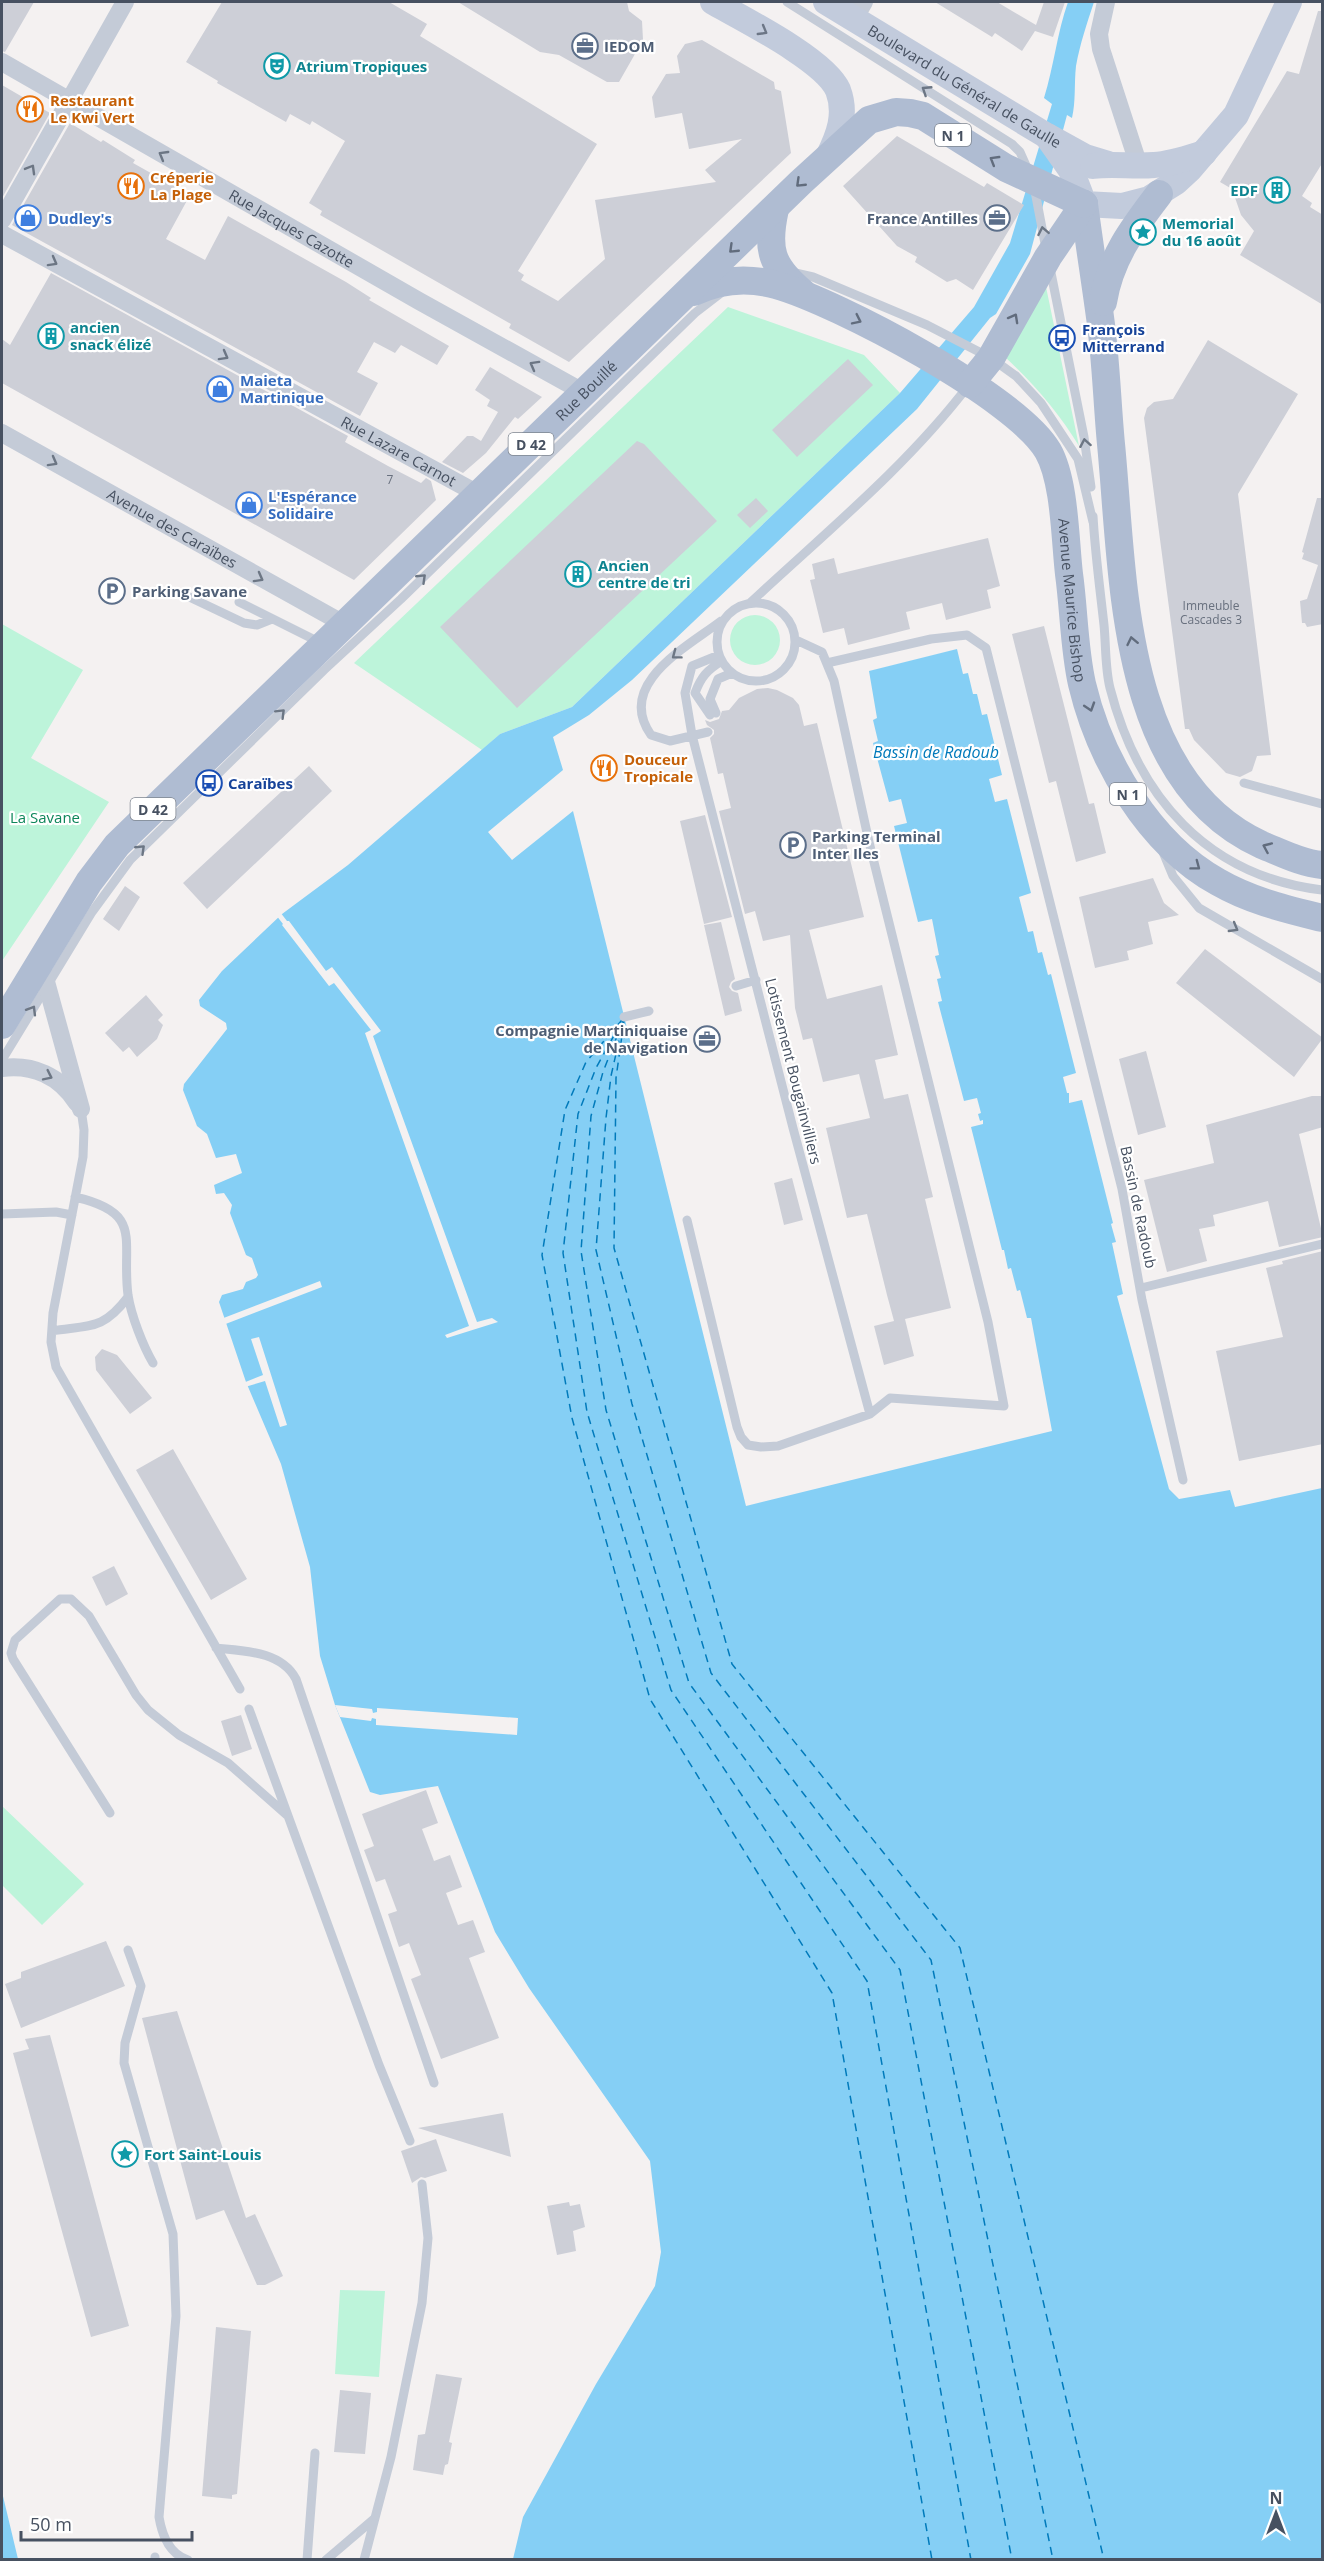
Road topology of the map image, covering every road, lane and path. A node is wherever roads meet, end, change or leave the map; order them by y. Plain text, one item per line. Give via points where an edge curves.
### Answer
1 (125, 2) edge
2 (713, 2) edge
3 (787, 2) edge
4 (826, 2) edge
5 (1107, 2) edge
6 (1289, 2) edge
7 (859, 10) edge
8 (2, 62) edge
9 (69, 101) junction
10 (1047, 136) junction
11 (1204, 153) junction
12 (827, 158) junction
13 (1107, 164) junction
14 (1139, 166) junction
15 (1071, 170) junction
16 (1033, 181) junction
17 (1159, 194) junction
18 (1084, 204) junction
19 (775, 209) junction
20 (2, 220) edge
21 (2, 234) edge
22 (1048, 257) junction
23 (761, 273) junction
24 (805, 294) junction
25 (684, 297) junction
26 (1101, 319) junction
27 (991, 358) junction
28 (970, 384) junction
29 (585, 393) junction
30 (2, 433) edge
31 (477, 494) junction
32 (1093, 522) junction
33 (183, 594) dead end
34 (238, 602) dead end
35 (751, 602) junction
36 (272, 619) junction
37 (723, 620) junction
38 (344, 624) junction
39 (796, 640) junction
40 (323, 644) junction
41 (720, 658) junction
42 (827, 663) junction
43 (732, 673) junction
44 (708, 732) dead end
45 (692, 735) junction
46 (1244, 783) dead end
47 (1323, 804) edge
48 (1148, 820) junction
49 (1323, 865) edge
50 (1323, 890) edge
51 (1323, 918) edge
52 (44, 972) junction
53 (1323, 979) edge
54 (756, 980) junction
55 (736, 986) dead end
56 (649, 1011) dead end
57 (624, 1017) dead end
58 (2, 1025) edge
59 (2, 1060) edge
60 (2, 1068) edge
61 (81, 1109) junction
62 (75, 1197) junction
63 (2, 1214) edge
64 (72, 1215) junction
65 (687, 1220) dead end
66 (1323, 1244) edge
67 (1141, 1288) junction
68 (128, 1297) junction
69 (52, 1331) junction
70 (153, 1364) dead end
71 (870, 1414) junction
72 (1183, 1480) dead end
73 (216, 1648) junction
74 (240, 1689) dead end
75 (249, 1709) dead end
76 (110, 1812) dead end
77 (287, 1815) junction
78 (128, 1950) dead end
79 (434, 2083) dead end
80 (410, 2141) dead end
81 (422, 2184) dead end
82 (315, 2453) dead end
83 (374, 2519) junction
84 (188, 2559) edge
85 (307, 2559) edge
86 (326, 2559) edge
87 (364, 2559) edge

1 - 9 street
2 -> 12 main road via 781,42 831,78 839,94 842,119
16 -> 3 lane via 1020,152 1012,144
4 - 7 main road, Boulevard du Général de Gaulle
5 - 14 street via 1099,33 1101,50
6 - 11 main road via 1236,115
7 - 10 main road, Boulevard du Général de Gaulle
8 - 9 street, Rue Jacques Cazotte
20 -> 9 street
29 -> 9 street, Rue Jacques Cazotte
10 - 13 main road, Boulevard du Général de Gaulle
10 - 15 main road
11 - 14 main road, Boulevard du Général de Gaulle
11 - 17 main road, N 1
16 -> 12 main road, N 1 via 910,112 869,120
12 -> 19 main road, Rue Bouillé / D 42
13 - 14 main road, Boulevard du Général de Gaulle
13 - 15 main road, Boulevard du Général de Gaulle
15 - 16 main road, Boulevard du Général de Gaulle
15 - 18 main road
16 - 18 main road, N 1
22 -> 16 lane
17 - 18 main road, N 1 via 1122,206
17 - 26 main road via 1118,252 1109,275
18 - 22 main road
18 - 26 main road
19 - 23 main road, Avenue Maurice Bishop / N 1 via 771,251
19 -> 25 main road, Rue Bouillé / D 42
21 -> 31 street, Rue Lazare Carnot
27 -> 22 main road
32 -> 22 lane via 1084,437
23 - 24 main road, Avenue Maurice Bishop / N 1
23 - 24 main road, Avenue Maurice Bishop / N 1 via 775,285
23 - 25 main road, Avenue Maurice Bishop / N 1 via 710,284
23 - 27 lane via 813,277 927,324
52 -> 23 lane via 130,860 324,670 695,313
24 -> 28 main road, Avenue Maurice Bishop / N 1 via 902,343
25 - 29 main road, Rue Bouillé / D 42
49 -> 26 main road via 1290,857 1230,826 1185,782 1163,745 1143,696 1128,623
27 - 28 main road
27 - 32 lane via 1016,376 1041,403 1078,459
28 - 35 lane via 943,419 897,466
28 -> 48 main road, Avenue Maurice Bishop / N 1 via 1024,423 1043,444 1055,467 1082,684 1101,740 1125,790
29 - 31 main road, Rue Bouillé / D 42
30 -> 38 street, Avenue des Caraïbes
31 - 38 main road, Rue Bouillé / D 42
32 - 50 lane via 1110,687 1147,778 1170,813 1223,858 1295,886
33 - 36 lane via 244,623 257,625
34 - 36 lane
35 - 37 lane
35 - 39 lane via 765,603 787,616
36 - 40 lane
37 - 41 lane via 718,630
37 -> 45 lane via 656,671 642,693 642,718 651,735 669,741
38 - 40 main road, D 42
39 - 42 lane via 822,652
39 - 43 lane via 789,664 769,679 749,680
40 - 52 main road, D 42 via 117,845 89,882
41 - 43 lane
41 - 43 lane via 701,677 695,693 713,714 710,699 718,679
41 - 45 lane, Lotissement Bougainvilliers via 692,666 685,693
42 - 67 lane, Bassin de Radoub via 931,639 967,635 986,648 1122,1190
42 - 71 lane via 982,1299 1004,1406 890,1398
44 - 45 lane
45 - 54 lane, Lotissement Bougainvilliers
46 - 47 lane
48 -> 51 main road, Avenue Maurice Bishop / N 1 via 1175,850 1217,882 1270,906
48 -> 53 lane via 1173,876 1199,908
52 - 58 main road, D 42
59 -> 52 lane
52 - 61 street
54 - 55 lane
54 - 71 lane, Lotissement Bougainvilliers
56 - 57 lane
60 -> 61 street via 30,1069 52,1077 67,1089
61 - 62 lane via 83,1157
62 - 64 lane
62 - 68 lane via 105,1206 121,1220 127,1237
63 - 64 lane
64 - 69 lane
65 - 71 lane via 737,1427 748,1445 778,1446
66 - 67 lane
67 - 72 lane, Bassin de Radoub
68 - 69 lane via 103,1322
68 - 70 lane via 143,1348
69 - 73 lane via 56,1367
73 - 74 lane
73 - 79 lane via 257,1653 290,1669
75 - 77 lane
76 - 77 lane via 11,1653 15,1640 54,1603 65,1598 89,1617 148,1710 179,1735 228,1764
77 - 80 lane
78 - 84 lane via 141,1986 125,2043 124,2063 171,2220 175,2278 176,2316 159,2517 165,2540 175,2553
81 - 83 lane via 428,2238 422,2303 391,2457
82 - 85 lane
83 - 86 lane
83 - 87 lane

